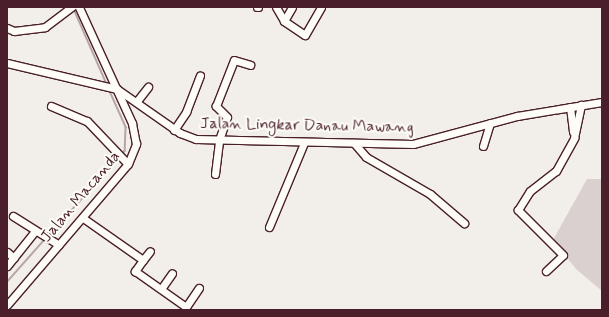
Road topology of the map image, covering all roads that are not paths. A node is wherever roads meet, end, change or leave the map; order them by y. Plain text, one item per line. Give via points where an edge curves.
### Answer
1 (72, 7) edge
2 (79, 7) edge
3 (276, 7) edge
4 (292, 7) edge
5 (321, 7) edge
6 (284, 21) junction
7 (7, 28) edge
8 (7, 63) edge
9 (250, 65) dead end
10 (200, 76) dead end
11 (148, 87) dead end
12 (114, 89) junction
13 (137, 101) junction
14 (602, 102) edge
15 (581, 105) junction
16 (51, 106) dead end
17 (570, 107) junction
18 (490, 123) junction
19 (174, 130) junction
20 (574, 138) junction
21 (218, 140) junction
22 (304, 143) junction
23 (354, 143) junction
24 (483, 146) dead end
25 (125, 161) junction
26 (214, 174) dead end
27 (13, 216) dead end
28 (83, 218) junction
29 (464, 223) dead end
30 (269, 227) dead end
31 (35, 231) junction
32 (58, 244) junction
33 (150, 251) dead end
34 (7, 252) edge
35 (14, 258) junction
36 (143, 260) junction
37 (7, 266) edge
38 (546, 271) dead end
39 (172, 273) dead end
40 (199, 288) dead end
41 (161, 289) junction
42 (7, 305) edge

1 - 7 street via 48,26 14,31
2 - 12 street, Jalan Macanda
3 - 6 street
4 - 6 street
5 - 6 street via 305,35
8 - 12 street, Jalan Lingkar Danau Mawang
9 - 21 street via 236,60 233,62 216,106 227,117
10 - 19 street via 186,112
11 - 13 street
12 - 13 street, Jalan Lingkar Danau Mawang
12 - 25 street, Jalan Macanda via 136,134 136,144
13 - 19 street, Jalan Lingkar Danau Mawang
14 - 15 street, Jalan Lingkar Danau Mawang
15 - 17 street, Jalan Lingkar Danau Mawang
15 - 20 street
16 - 25 street via 87,121
17 - 18 street, Jalan Lingkar Danau Mawang
17 - 20 street
18 - 23 street, Jalan Lingkar Danau Mawang via 423,142
18 - 24 street
19 - 21 street, Jalan Lingkar Danau Mawang via 188,137
20 - 38 street via 556,171 530,191 518,210 562,255
21 - 22 street, Jalan Lingkar Danau Mawang
21 - 26 street
22 - 23 street, Jalan Lingkar Danau Mawang
22 - 30 street
23 - 29 street via 366,157 430,194
25 - 28 street, Jalan Macanda
27 - 31 street
28 - 32 street, Jalan Macanda
28 - 36 street
31 - 32 street
31 - 35 street
32 - 42 street, Jalan Macanda
33 - 36 street
34 - 35 street
35 - 37 street
36 - 41 street via 135,271
39 - 41 street
40 - 41 street via 186,307

